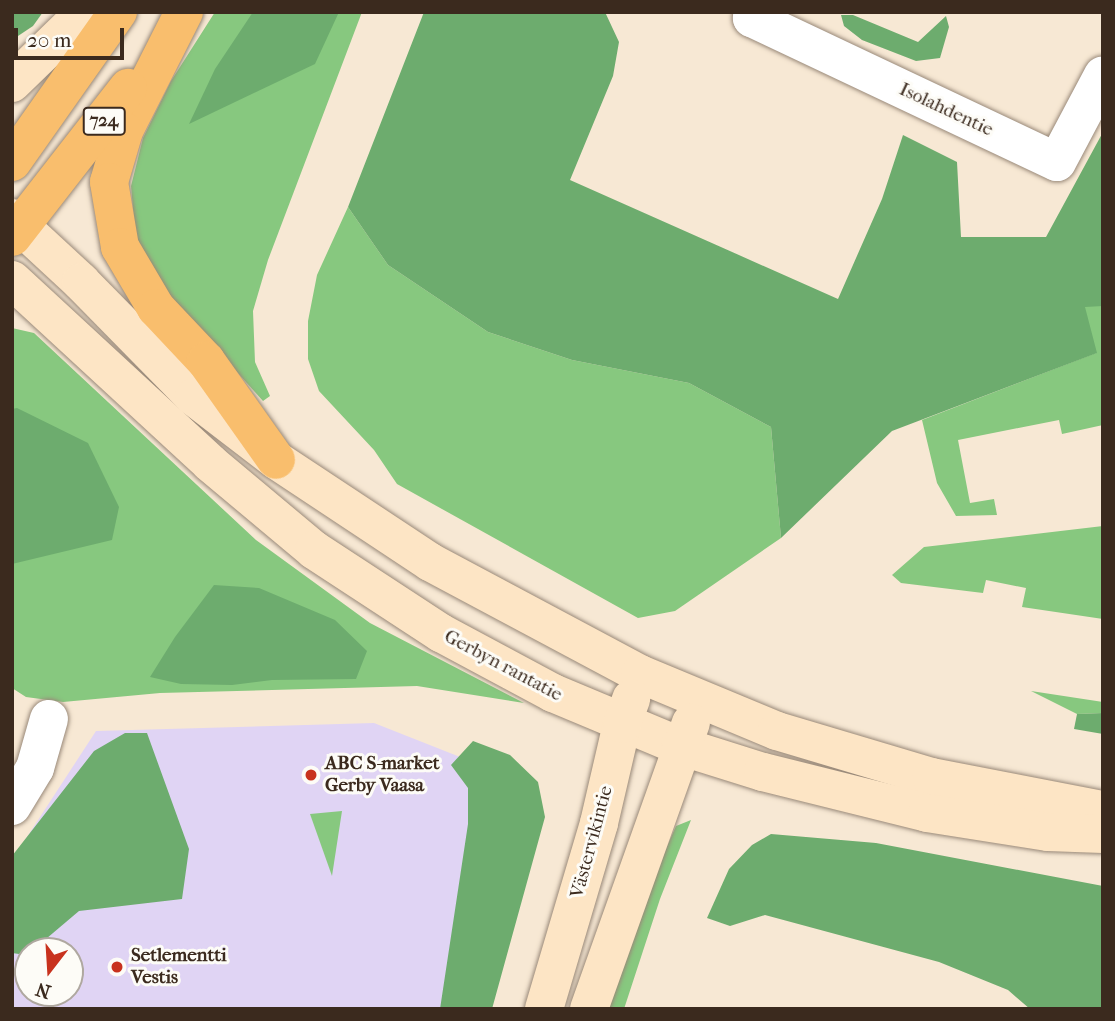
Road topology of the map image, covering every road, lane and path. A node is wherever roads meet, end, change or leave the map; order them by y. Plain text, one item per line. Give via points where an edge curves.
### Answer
1 (85, 12) edge
2 (118, 12) edge
3 (183, 12) edge
4 (755, 12) edge
5 (1103, 75) edge
6 (12, 82) edge
7 (12, 162) edge
8 (15, 227) edge
9 (12, 280) edge
10 (276, 460) junction
11 (640, 674) junction
12 (700, 702) junction
13 (49, 719) dead end
14 (622, 724) junction
15 (680, 746) junction
16 (12, 806) edge
17 (1103, 810) edge
18 (1103, 834) edge
19 (544, 1009) edge
20 (589, 1009) edge

1 - 6 main road
2 - 7 main road, 724
3 - 8 main road, 724 via 114,107
3 - 10 main road via 124,131 109,183 120,247 156,308 206,361
4 - 5 street, Isolahdentie via 752,18 1057,162
8 - 10 main road via 194,397
9 - 14 main road, Gerbyn rantatie via 210,463 314,550 441,633
10 - 11 main road via 430,562
11 - 12 main road
11 - 14 main road, Västervikintie
12 - 15 main road
12 - 17 main road via 795,737 931,777
13 - 16 street via 35,768
14 - 15 main road, Gerbyn rantatie
14 - 19 main road, Västervikintie via 599,823
15 - 18 main road, Gerbyn rantatie via 927,813 1048,832
15 - 20 main road

